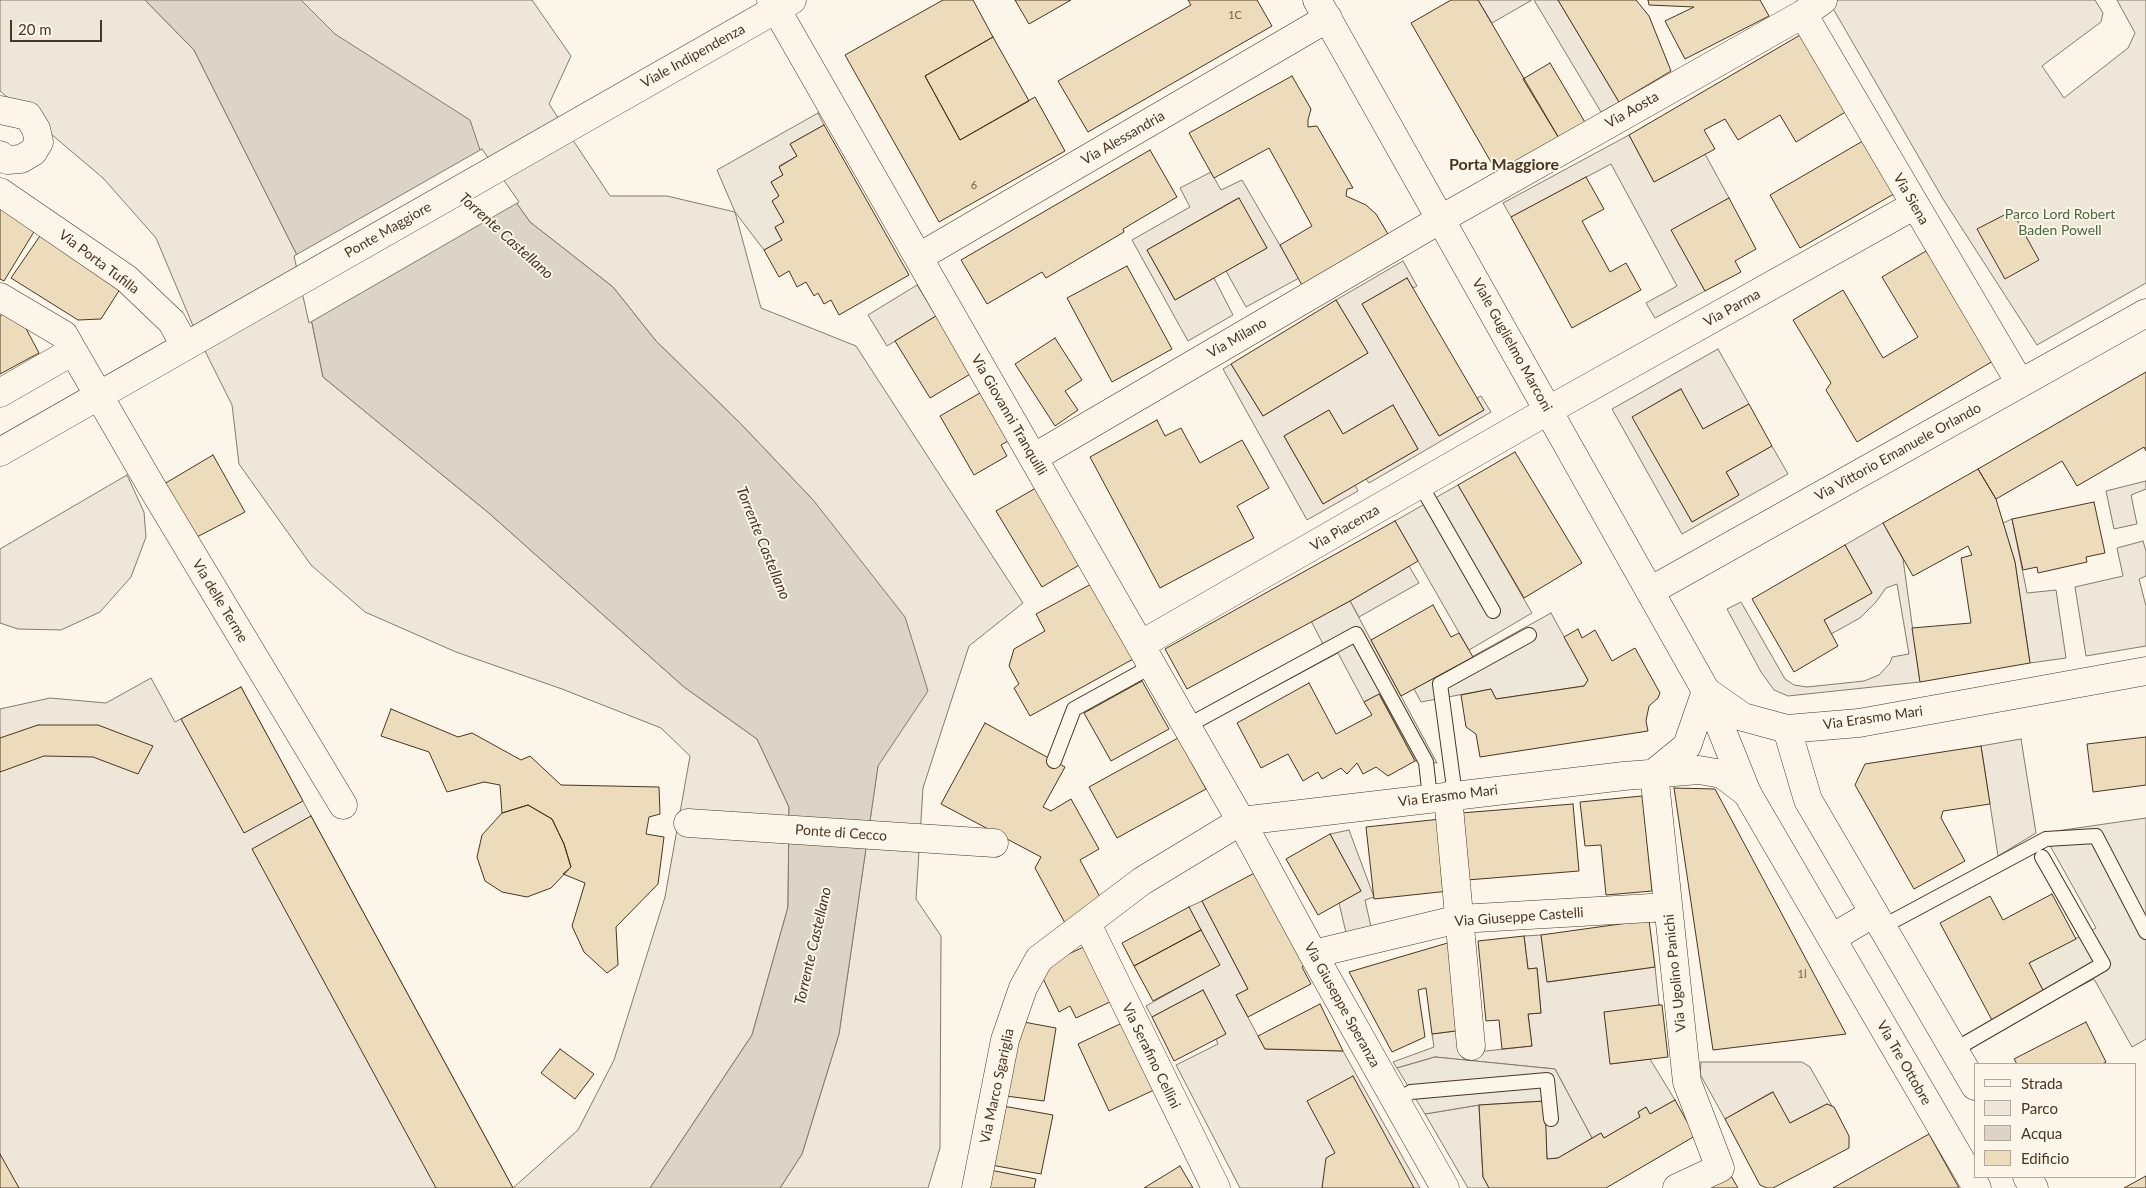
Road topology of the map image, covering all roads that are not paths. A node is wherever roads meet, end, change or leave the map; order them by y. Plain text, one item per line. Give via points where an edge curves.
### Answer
1 (780, 3) edge
2 (1813, 7) edge
3 (1322, 9) edge
4 (0, 110) edge
5 (594, 112) joint
6 (0, 155) edge
7 (0, 192) edge
8 (1915, 205) junction
9 (1441, 219) junction
10 (918, 257) junction
11 (0, 297) edge
12 (2146, 313) edge
13 (197, 340) junction
14 (73, 351) junction
15 (2020, 383) junction
16 (0, 393) edge
17 (98, 396) junction
18 (1549, 410) junction
19 (0, 452) edge
20 (1033, 458) junction
21 (1420, 484) junction
22 (1650, 591) junction
23 (1493, 612) dead end
24 (1529, 635) dead end
25 (1146, 656) junction
26 (2146, 671) edge
27 (1706, 691) junction
28 (1187, 726) junction
29 (1787, 729) junction
30 (1054, 761) dead end
31 (1654, 773) junction
32 (1747, 793) junction
33 (1445, 796) junction
34 (343, 805) dead end
35 (1241, 821) junction
36 (688, 823) dead end
37 (994, 843) dead end
38 (2042, 856) dead end
39 (1668, 907) junction
40 (1459, 919) junction
41 (1878, 920) junction
42 (1087, 924) junction
43 (2146, 932) edge
44 (1832, 938) junction
45 (1313, 954) junction
46 (1471, 1046) dead end
47 (1954, 1050) junction
48 (1974, 1084) edge
49 (1396, 1101) junction
50 (1551, 1119) dead end
51 (976, 1188) edge
52 (1216, 1188) edge
53 (1445, 1188) edge
54 (1677, 1188) edge
55 (1977, 1188) edge

1 - 5 street, Viale Indipendenza
1 - 10 street, Via Giovanni Tranquilli
2 - 8 street, Via Siena
2 - 9 street, Via Aosta
3 - 9 street, Viale Guglielmo Marconi
3 - 10 street, Via Alessandria
4 - 6 street via 28,116 40,142 33,152 21,159 7,160
5 - 13 street, Ponte Maggiore
7 - 13 street, Via Porta Tufilla via 126,279 172,322
8 - 15 street, Via Siena
8 - 18 street, Via Parma
9 - 18 street, Viale Guglielmo Marconi
9 - 20 street, Via Milano
10 - 20 street, Via Giovanni Tranquilli
11 - 14 street, Via delle Terme via 64,334
12 - 15 street, Via Vittorio Emanuele Orlando
13 - 17 street, Ponte Maggiore
14 - 16 street
14 - 17 street, Via delle Terme
15 - 22 street, Via Vittorio Emanuele Orlando
17 - 19 street, Ponte Maggiore
17 - 34 street, Via delle Terme
18 - 21 street, Via Piacenza
18 - 22 street, Viale Guglielmo Marconi
20 - 25 street, Via Giovanni Tranquilli
21 - 23 lane
21 - 25 street, Via Piacenza
22 - 27 street, Viale Guglielmo Marconi
24 - 33 lane via 1440,684
25 - 28 street, Via Giovanni Tranquilli
25 - 30 lane via 1074,709
26 - 29 street, Via Erasmo Mari via 1859,723
27 - 29 street, Via Erasmo Mari via 1743,718
27 - 31 street via 1687,746
27 - 32 street, Via Tre Ottobre
28 - 33 lane via 1356,634
28 - 35 street, Via Giovanni Tranquilli
29 - 41 street via 1808,800
31 - 32 street, Via Erasmo Mari via 1698,770 1722,774
31 - 33 street, Via Erasmo Mari
31 - 39 street, Via Ugolino Panichi
32 - 44 street, Via Tre Ottobre
33 - 35 street, Via Erasmo Mari
33 - 40 street
35 - 42 street, Via Marco Sgariglia via 1142,881
35 - 45 street, Via Giuseppe Speranza
36 - 37 street, Ponte di Cecco
38 - 47 lane via 2103,964
39 - 40 street, Via Giuseppe Castelli
39 - 54 street, Via Ugolino Panichi via 1687,1082 1720,1168
40 - 45 street, Via Giuseppe Castelli
40 - 46 street
41 - 43 lane via 2046,839 2096,836
41 - 44 street
41 - 47 street
42 - 51 street, Via Marco Sgariglia via 1039,959 1023,988 1005,1040
42 - 52 street, Via Serafino Cellini
44 - 55 street, Via Tre Ottobre
45 - 49 street, Via Giuseppe Speranza
47 - 48 street
49 - 50 lane via 1411,1092 1547,1080
49 - 53 street, Via Giuseppe Speranza

